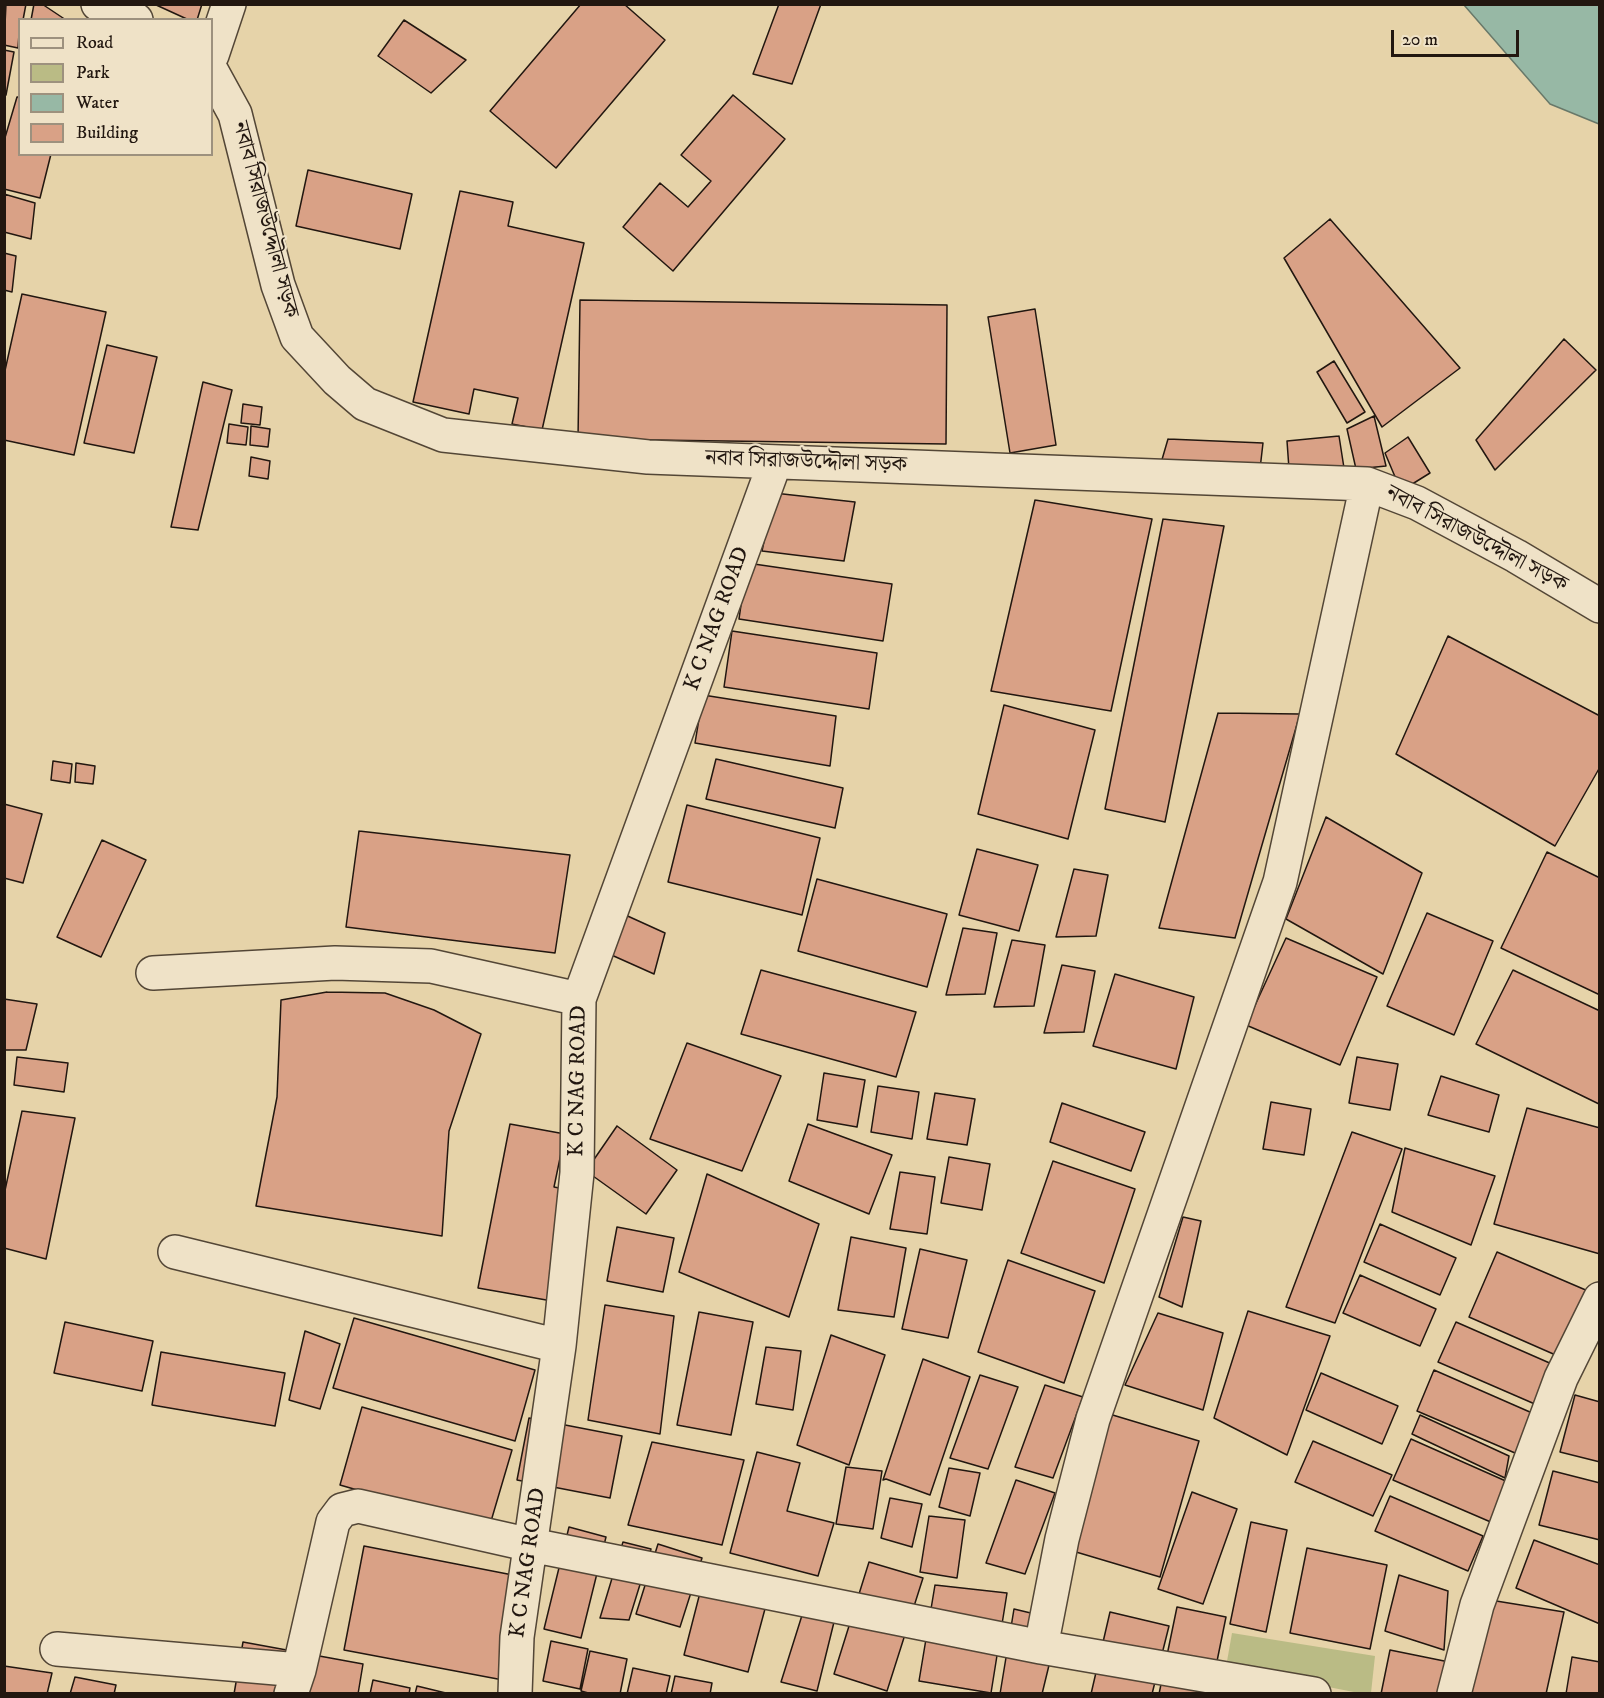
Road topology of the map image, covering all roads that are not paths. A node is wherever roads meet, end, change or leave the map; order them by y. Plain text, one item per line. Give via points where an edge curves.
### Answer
1 (99, 4) edge
2 (229, 4) edge
3 (131, 18) edge
4 (213, 52) edge
5 (213, 74) edge
6 (775, 462) junction
7 (1367, 484) junction
8 (1599, 606) edge
9 (153, 973) dead end
10 (579, 999) junction
11 (175, 1252) dead end
12 (1599, 1299) edge
13 (559, 1346) junction
14 (531, 1545) junction
15 (1041, 1647) junction
16 (57, 1649) dead end
17 (295, 1682) edge
18 (515, 1694) edge
19 (1314, 1694) edge
20 (1454, 1694) edge

1 - 3 street
2 - 4 street
5 - 6 street, নবাব সিরাজউদ্দৌলা সড়ক via 235,114 278,285 297,337 365,404 443,435 648,457
6 - 7 street, নবাব সিরাজউদ্দৌলা সড়ক
6 - 10 street, K C NAG ROAD
7 - 8 street, নবাব সিরাজউদ্দৌলা সড়ক via 1417,503
7 - 15 street via 1280,882 1093,1419 1062,1539
9 - 10 street via 335,963 431,966
10 - 13 street, K C NAG ROAD via 577,1173
11 - 13 street
12 - 20 street via 1561,1378 1481,1595
13 - 14 street, K C NAG ROAD
14 - 15 street
14 - 17 street via 358,1506 342,1510 333,1522
14 - 18 street, K C NAG ROAD via 517,1637
15 - 19 street
16 - 17 street

